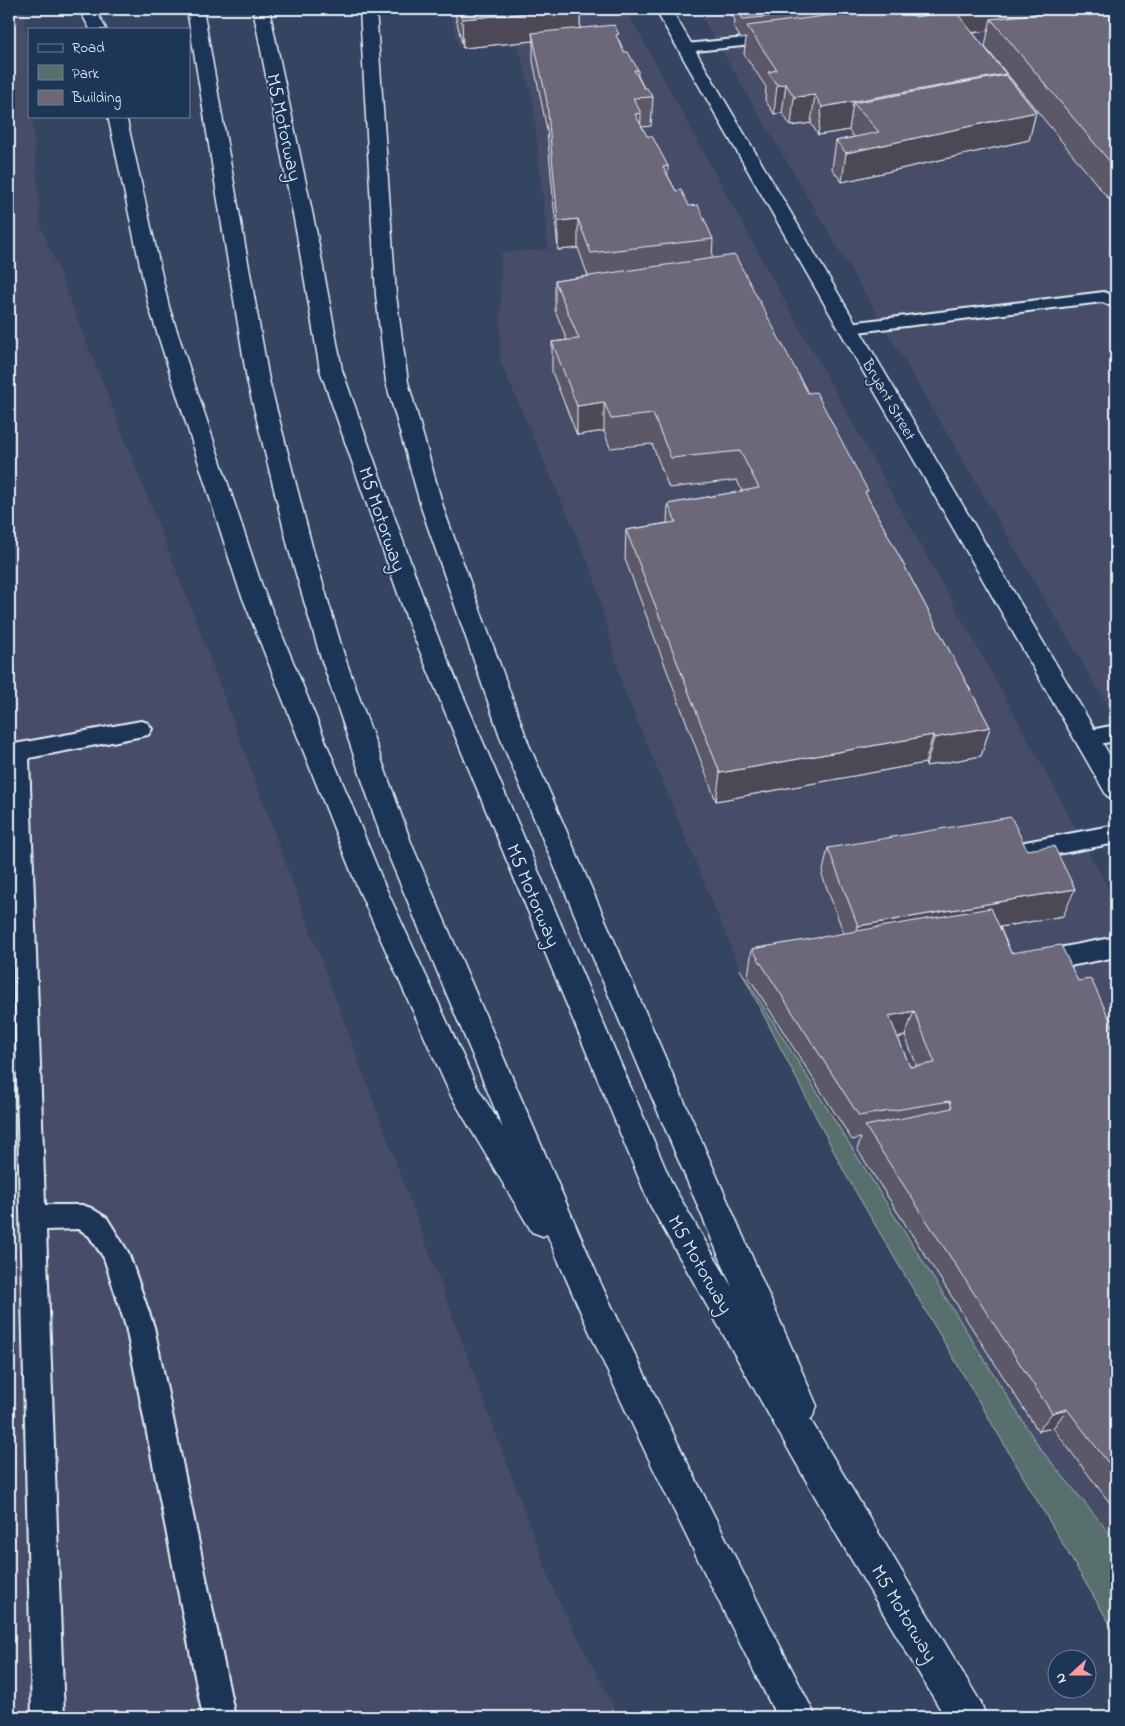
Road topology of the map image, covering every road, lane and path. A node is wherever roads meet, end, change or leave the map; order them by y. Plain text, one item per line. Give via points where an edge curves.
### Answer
1 (87, 9) edge
2 (101, 9) edge
3 (195, 9) edge
4 (261, 9) edge
5 (368, 9) edge
6 (663, 9) edge
7 (97, 28) edge
8 (784, 38) edge
9 (686, 48) junction
10 (117, 118) edge
11 (1116, 303) edge
12 (849, 328) junction
13 (141, 729) dead end
14 (1116, 733) edge
15 (1087, 738) junction
16 (13, 752) edge
17 (1116, 789) edge
18 (1116, 834) edge
19 (1025, 851) edge
20 (1116, 948) edge
21 (1059, 958) edge
22 (32, 1218) junction
23 (590, 1297) junction
24 (851, 1524) junction
25 (48, 1717) edge
26 (219, 1717) edge
27 (797, 1717) edge
28 (967, 1717) edge

1 - 7 main road
2 - 7 main road
3 - 23 main road via 258,380 300,550 332,655 398,845
4 - 24 main road, M5 Motorway via 308,235 331,370 420,625 661,1195
5 - 24 main road via 386,295 397,382 433,510 516,745
6 - 9 main road, Bryant Street
8 - 9 lane
9 - 12 main road, Bryant Street
10 - 23 main road via 159,307 257,604 370,884 466,1096
11 - 12 lane via 1104,297
12 - 15 main road, Bryant Street
13 - 16 lane
14 - 15 lane
15 - 17 main road, Bryant Street
16 - 22 lane
18 - 19 lane
20 - 21 lane
22 - 25 lane
22 - 26 lane via 82,1217 98,1227 115,1252 140,1327
23 - 27 main road via 671,1469
24 - 28 main road, M5 Motorway

